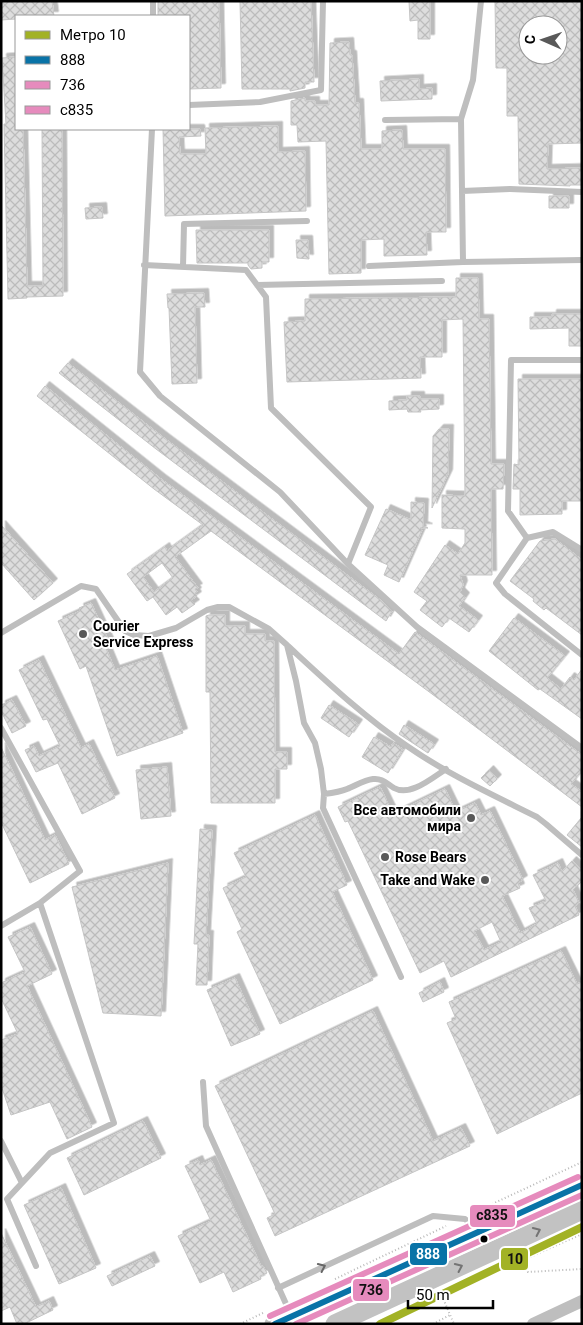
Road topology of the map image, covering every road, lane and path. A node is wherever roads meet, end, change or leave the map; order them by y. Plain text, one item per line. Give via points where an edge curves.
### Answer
1 (153, 1) edge
2 (322, 1) edge
3 (481, 1) edge
4 (153, 15) edge
5 (190, 105) edge
6 (461, 119) junction
7 (385, 120) dead end
8 (152, 130) edge
9 (462, 191) junction
10 (582, 192) edge
11 (307, 221) dead end
12 (582, 260) edge
13 (463, 262) junction
14 (144, 265) junction
15 (369, 266) dead end
16 (183, 267) junction
17 (442, 281) dead end
18 (257, 285) junction
19 (582, 360) edge
20 (527, 538) junction
21 (582, 550) edge
22 (348, 564) junction
23 (1, 633) edge
24 (287, 645) junction
25 (582, 655) edge
26 (1, 728) edge
27 (582, 748) edge
28 (446, 769) junction
29 (324, 794) junction
30 (582, 855) edge
31 (40, 903) junction
32 (1, 926) edge
33 (401, 977) dead end
34 (203, 1082) dead end
35 (1, 1141) edge
36 (582, 1162) edge
37 (22, 1183) junction
38 (582, 1185) edge
39 (4, 1200) edge
40 (582, 1210) edge
41 (461, 1219) junction
42 (479, 1231) junction
43 (582, 1234) edge
44 (523, 1261) junction
45 (36, 1266) dead end
46 (582, 1269) edge
47 (329, 1282) dead end
48 (278, 1288) junction
49 (442, 1296) junction
50 (428, 1298) dead end
51 (582, 1301) edge
52 (450, 1315) junction
53 (288, 1317) edge
54 (240, 1324) edge
55 (335, 1324) edge
56 (433, 1324) edge
57 (454, 1324) edge
58 (533, 1324) edge

1 - 4 lane
2 - 5 lane via 321,90 260,102
3 - 6 lane via 473,80
6 - 7 lane
6 - 9 lane
8 - 14 lane
9 - 10 lane
9 - 13 lane
11 - 16 lane via 184,224
12 - 13 lane
13 - 15 lane
14 - 16 lane
14 - 22 lane via 140,372 160,396 280,492
16 - 18 lane via 246,270
17 - 18 lane
18 - 22 lane via 266,297 270,408 371,507
19 - 20 lane via 511,360 508,512
20 - 21 lane via 552,532
20 - 25 lane via 496,583 505,594
22 - 27 lane via 417,627
23 - 24 lane via 81,586 96,589 125,631 134,635 149,636 176,628 208,610 230,607
24 - 28 lane via 374,722
24 - 29 lane via 304,723 315,743
26 - 31 lane via 80,871
28 - 29 lane via 412,789 402,791 375,779
28 - 30 lane via 546,824
29 - 33 lane via 323,808
31 - 32 lane
31 - 37 lane via 114,1123 50,1153
34 - 48 lane via 206,1126
35 - 37 lane
36 - 41 path
37 - 39 lane
38 - 42 main road
39 - 45 lane
55 -> 40 main road
41 - 42 lane
41 - 47 path
48 -> 41 lane via 433,1216
42 - 53 main road
43 - 44 path
44 - 46 path via 528,1272
44 - 49 path
48 - 53 lane
49 - 50 path
49 - 52 path
51 - 58 street
52 - 56 path
52 - 57 path
53 - 54 path

